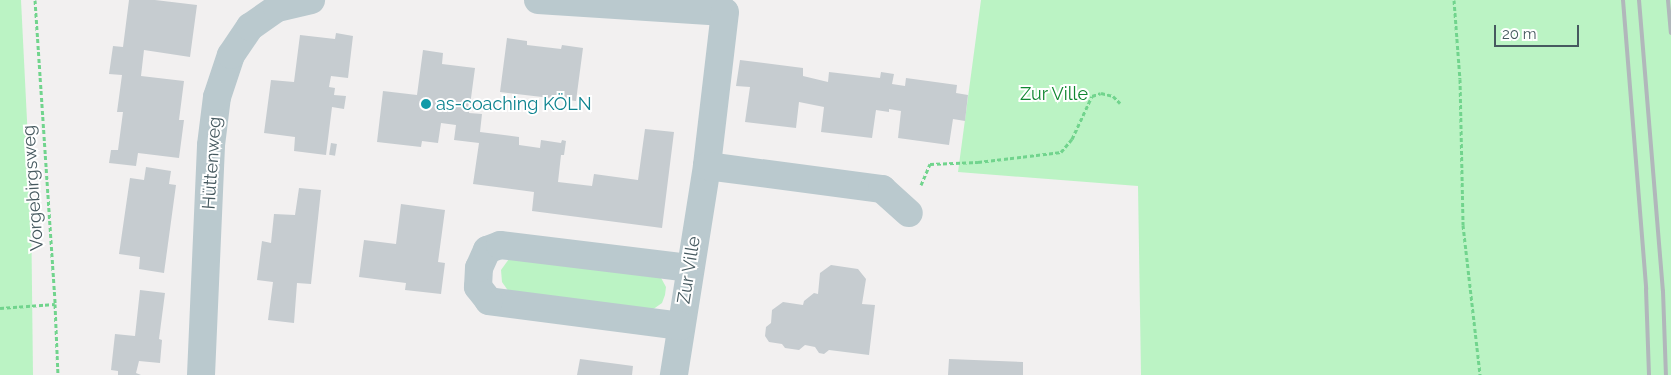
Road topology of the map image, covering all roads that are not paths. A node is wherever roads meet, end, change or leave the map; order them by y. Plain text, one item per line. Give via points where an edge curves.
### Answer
1 (311, 0) edge
2 (538, 0) edge
3 (691, 5) edge
4 (707, 166) junction
5 (909, 213) road end
6 (689, 268) junction
7 (680, 326) junction
8 (201, 375) edge
9 (674, 375) edge

1 - 8 street, Hüttenweg via 277,8 250,27 230,55 218,97 211,145
2 - 3 street
3 - 4 street, Zur Ville via 725,12
4 - 5 street via 882,189
4 - 6 street, Zur Ville
6 - 7 street, Zur Ville
6 - 7 street via 500,245 487,250 479,268 478,287 489,301
7 - 9 street, Zur Ville

